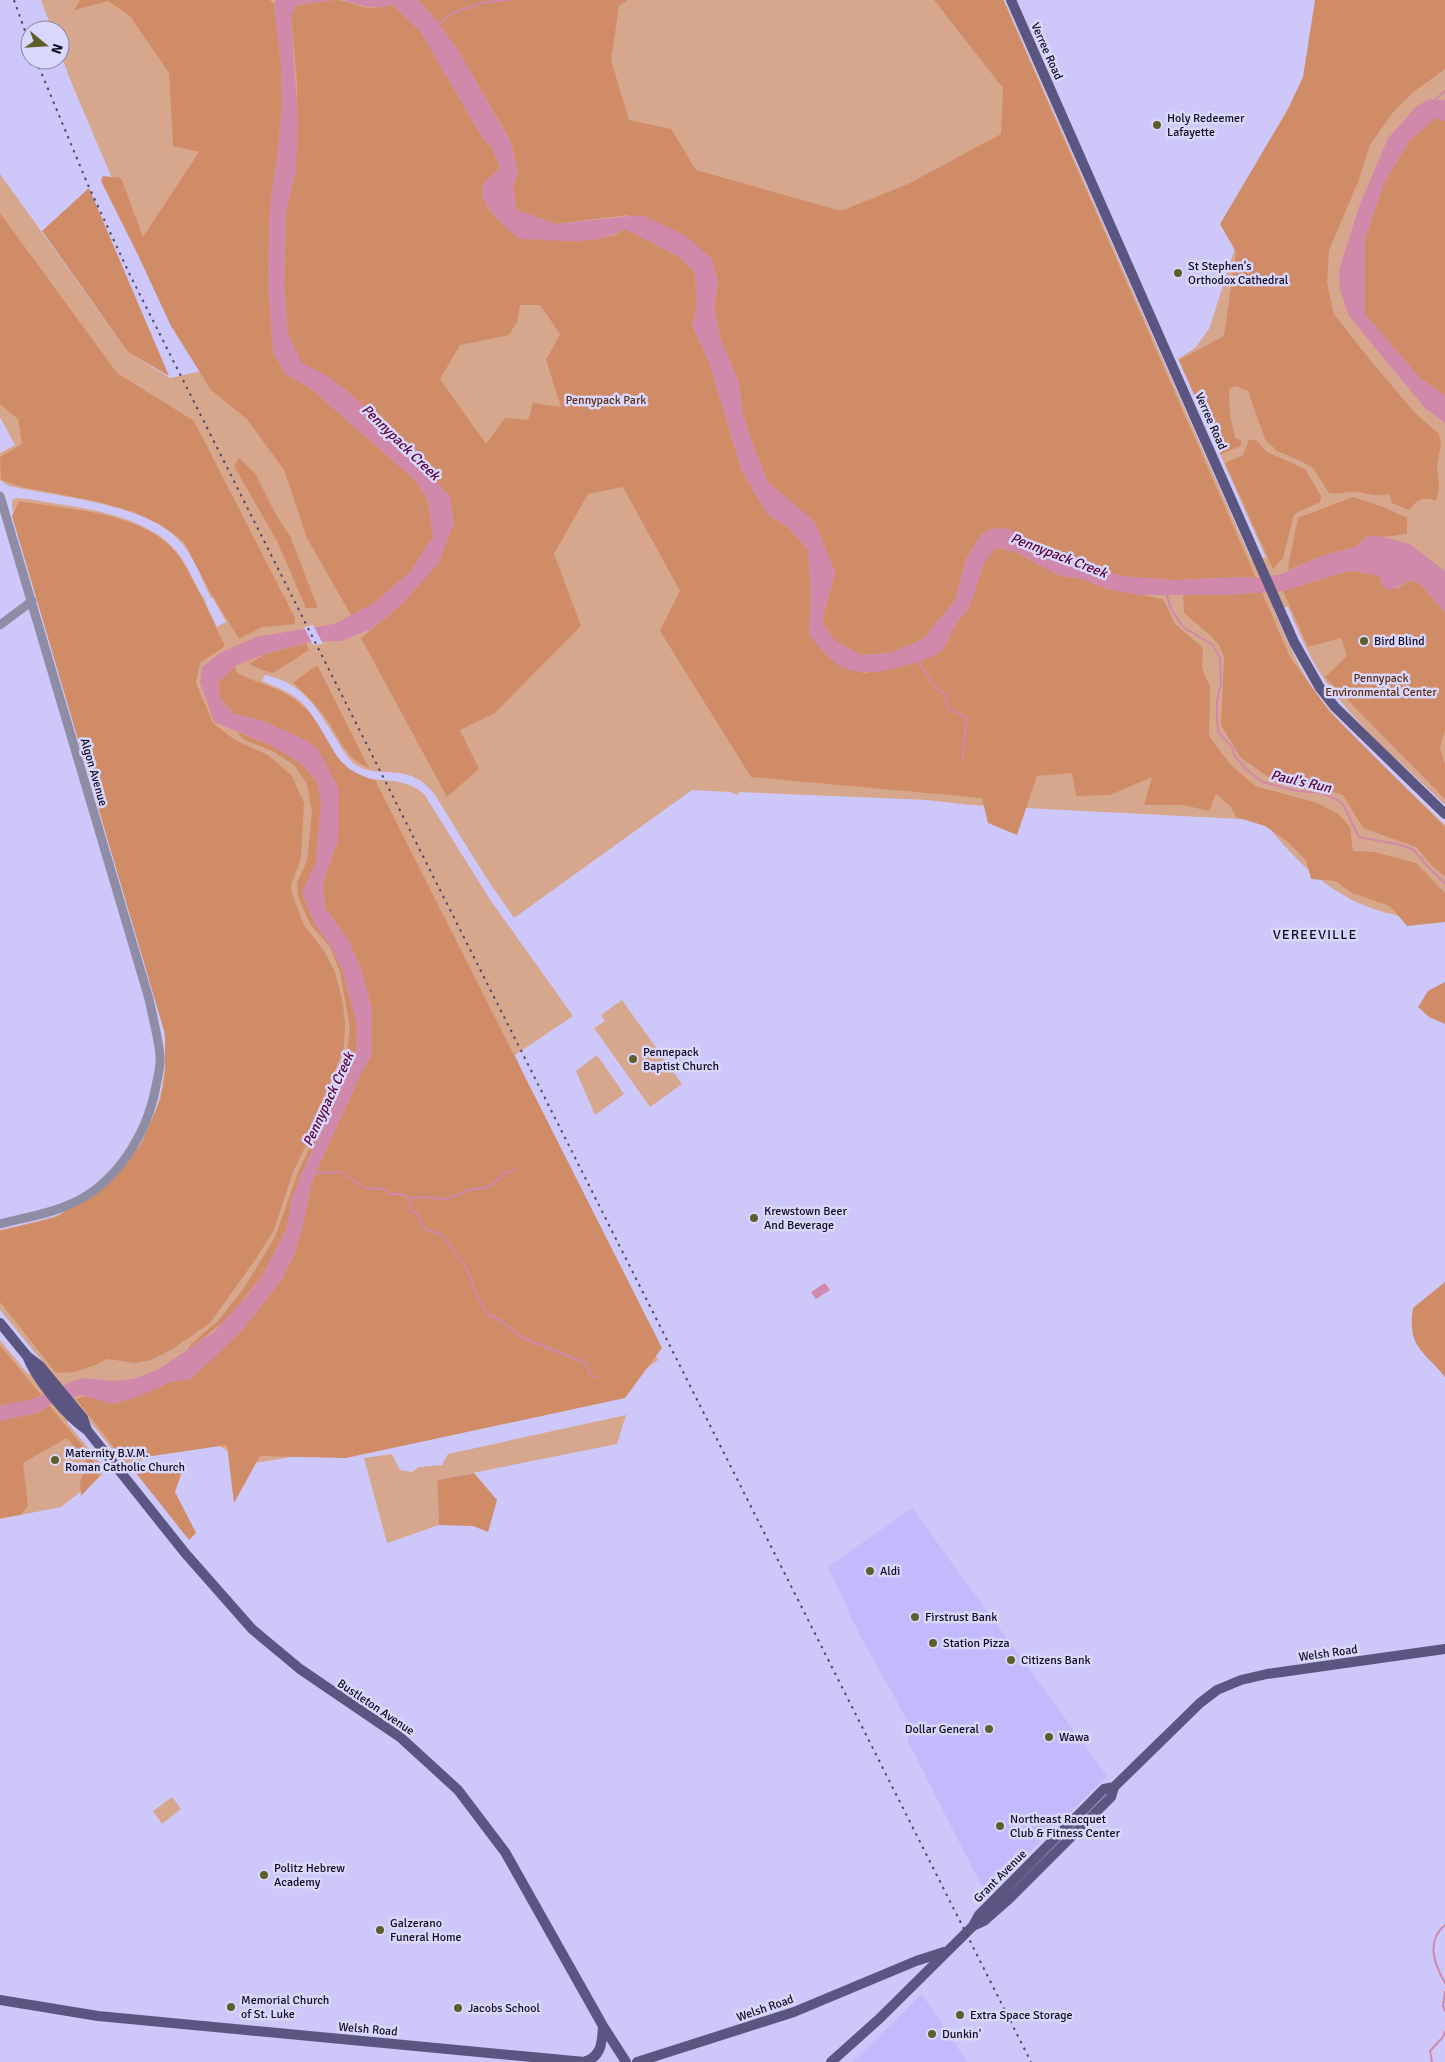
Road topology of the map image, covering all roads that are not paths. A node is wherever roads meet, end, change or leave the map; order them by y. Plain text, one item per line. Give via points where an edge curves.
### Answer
1 (1011, 0) edge
2 (0, 496) edge
3 (32, 601) junction
4 (0, 625) edge
5 (1445, 814) edge
6 (0, 1224) edge
7 (0, 1323) edge
8 (1445, 1650) edge
9 (1217, 1690) joint
10 (947, 1951) junction
11 (897, 1969) junction
12 (922, 1975) junction
13 (0, 2000) edge
14 (603, 2026) junction
15 (585, 2062) edge
16 (626, 2062) edge
17 (638, 2062) edge
18 (831, 2062) edge

1 - 5 main road, Verree Road via 1307,667 1335,707
2 - 3 street, Algon Avenue
3 - 4 street
3 - 6 street, Algon Avenue via 148,1000 160,1056 149,1116 118,1166 101,1184 68,1206
7 - 14 main road, Bustleton Avenue via 185,1553 252,1629 306,1674 400,1737 458,1790 504,1852
8 - 9 main road, Welsh Road via 1267,1674 1240,1680
9 - 10 main road, Grant Avenue via 1114,1787 1104,1789
10 - 11 main road, Welsh Road
10 - 12 main road, Grant Avenue
11 - 12 main road via 914,1970
11 - 17 main road, Welsh Road via 794,2012
12 - 18 main road, Grant Avenue
13 - 15 main road, Welsh Road via 98,2016
14 - 15 main road via 600,2051
14 - 16 main road, Bustleton Avenue

